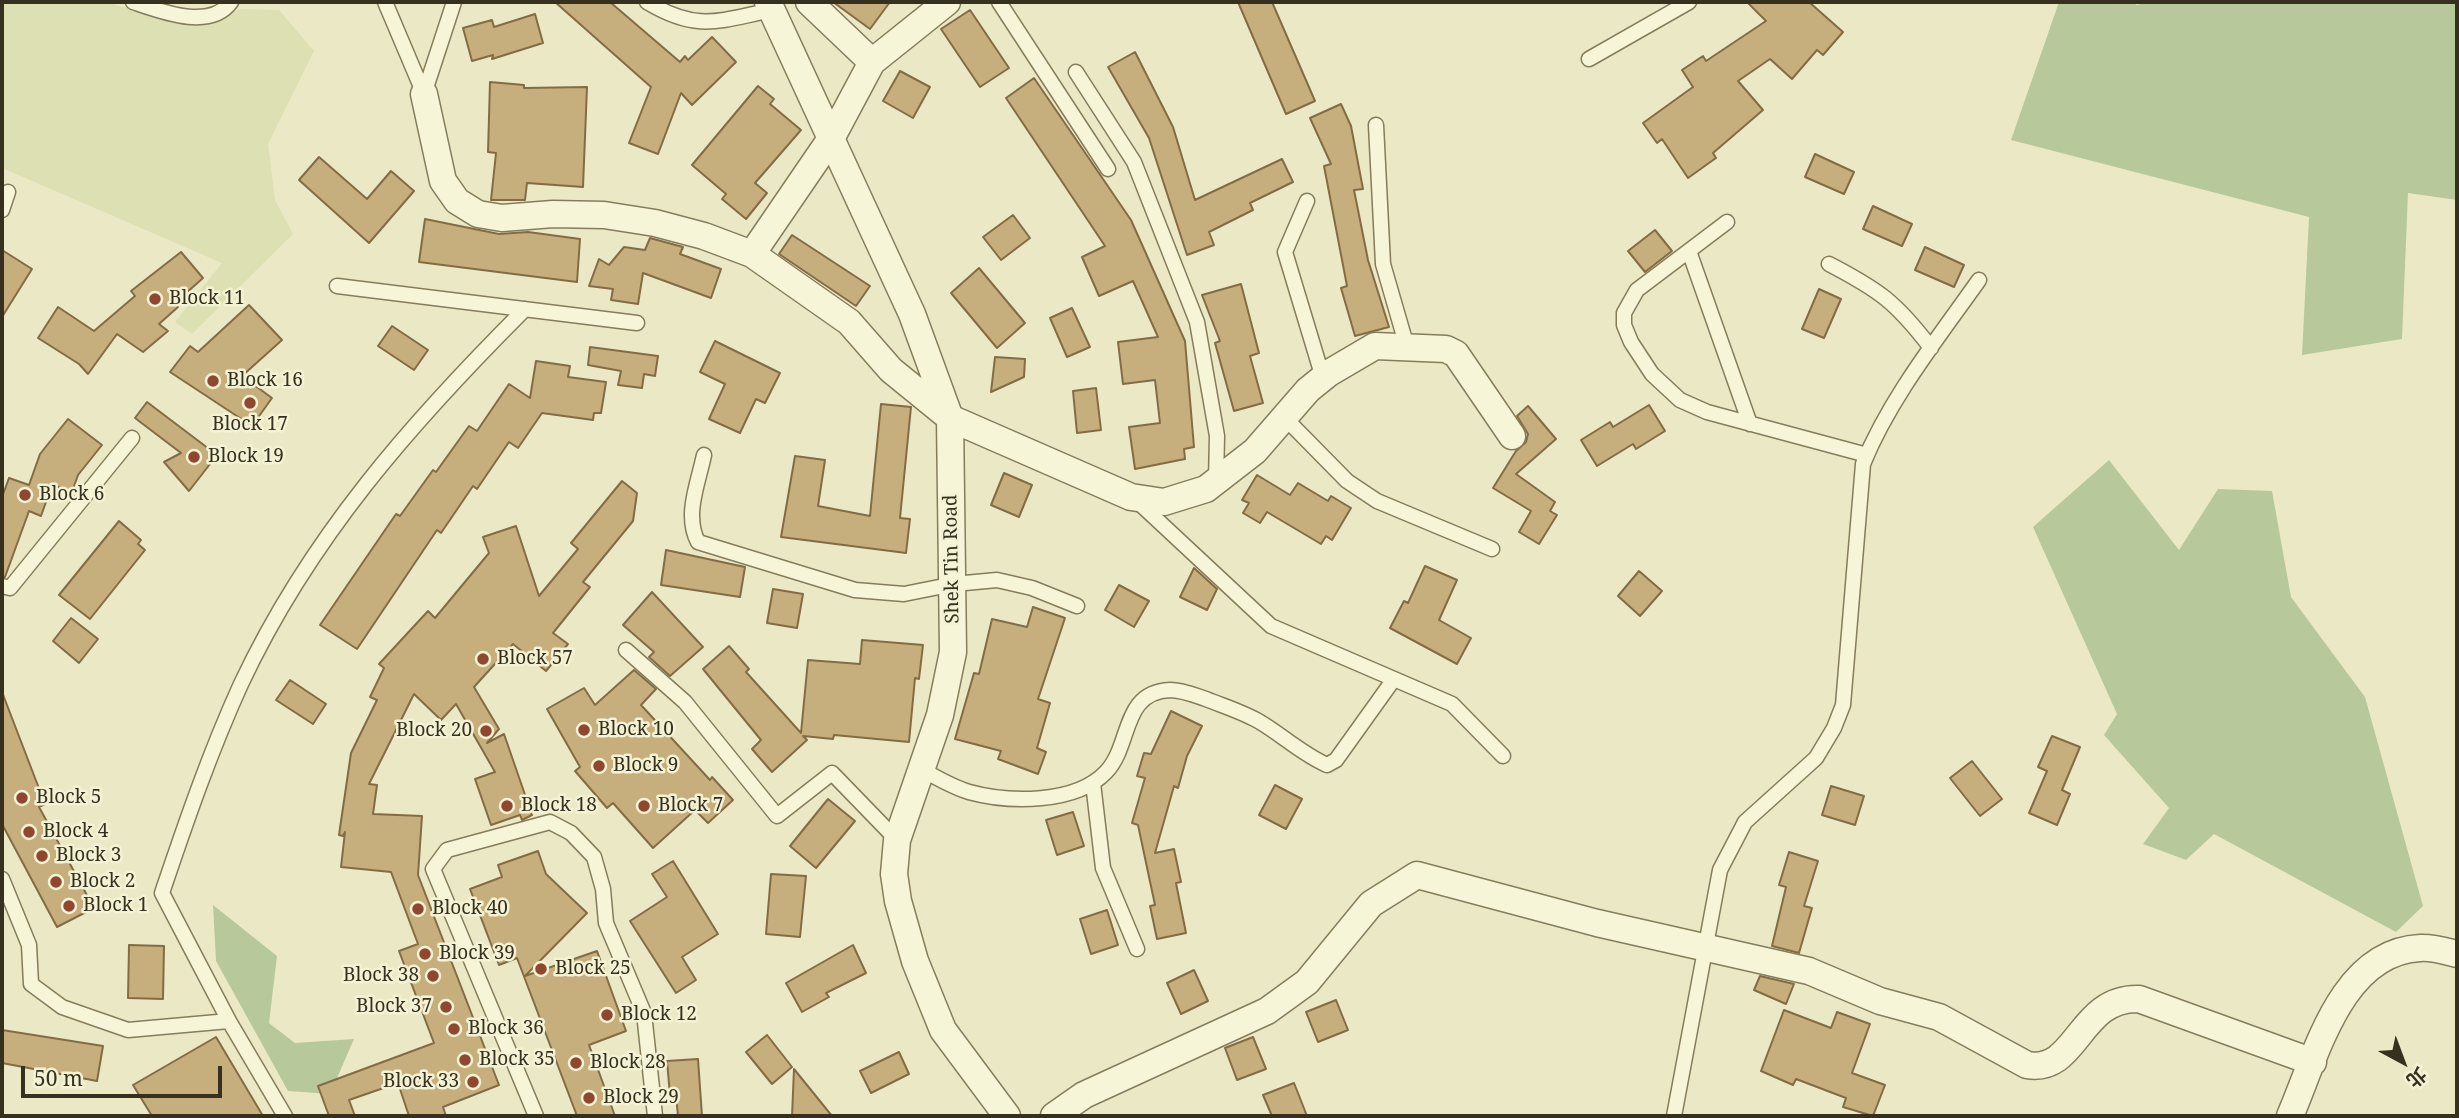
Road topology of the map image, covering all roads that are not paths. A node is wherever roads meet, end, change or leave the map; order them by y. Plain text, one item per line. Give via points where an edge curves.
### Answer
1 (133, 2) edge
2 (231, 2) edge
3 (385, 2) edge
4 (454, 2) edge
5 (647, 2) edge
6 (809, 2) edge
7 (947, 2) edge
8 (999, 2) edge
9 (1689, 2) edge
10 (770, 6) edge
11 (1589, 59) dead end
12 (872, 62) junction
13 (1076, 72) dead end
14 (424, 94) junction
15 (1376, 125) dead end
16 (832, 137) junction
17 (1108, 169) dead end
18 (8, 192) dead end
19 (1307, 201) dead end
20 (2, 210) edge
21 (1727, 222) dead end
22 (1689, 251) junction
23 (752, 254) junction
24 (1829, 264) dead end
25 (1979, 280) dead end
26 (337, 286) dead end
27 (525, 309) junction
28 (637, 323) dead end
29 (1407, 347) junction
30 (1931, 348) junction
31 (1323, 378) junction
32 (950, 418) junction
33 (1285, 418) junction
34 (1750, 424) junction
35 (1511, 436) dead end
36 (132, 438) dead end
37 (704, 455) dead end
38 (1867, 455) junction
39 (1216, 481) junction
40 (1132, 497) junction
41 (1492, 549) dead end
42 (954, 584) junction
43 (2, 586) edge
44 (1077, 606) dead end
45 (626, 650) dead end
46 (1394, 679) junction
47 (1503, 756) dead end
48 (921, 769) junction
49 (1093, 783) junction
50 (897, 840) junction
51 (2, 879) edge
52 (1704, 948) junction
53 (1137, 949) dead end
54 (2457, 954) edge
55 (229, 1021) junction
56 (2313, 1062) junction
57 (285, 1116) edge
58 (536, 1116) edge
59 (654, 1116) edge
60 (1007, 1116) edge
61 (1054, 1116) edge
62 (1674, 1116) edge
63 (2290, 1116) edge

1 - 2 lane via 197,16 223,11
3 - 14 lane
4 - 14 lane
5 - 10 lane via 671,16 704,24
6 - 12 street
7 - 12 street
8 - 17 lane
9 - 11 lane
10 - 16 street, Shek Tin Road
12 - 16 street
13 - 39 lane via 1135,162 1197,322 1217,436
14 - 23 street via 443,181 457,201 478,214 502,218 604,215 704,236
15 - 29 lane via 1383,264
16 - 23 street
16 - 32 street, Shek Tin Road via 912,314
18 - 20 lane
19 - 31 lane via 1285,252
21 - 22 lane
22 - 34 lane
22 - 34 lane via 1637,290 1624,325 1652,374 1680,400
23 - 32 street via 849,323 891,370
24 - 30 lane via 1877,289 1905,314
25 - 30 lane
26 - 27 lane
27 - 28 lane
27 - 55 lane via 407,431 333,526 270,628 218,737 162,893
29 - 31 street via 1375,346
29 - 35 street via 1457,354
30 - 38 lane
31 - 33 street
32 - 40 street
32 - 42 street, Shek Tin Road
33 - 39 street
33 - 41 lane via 1347,481 1377,501
34 - 38 lane
36 - 43 lane via 10,588
37 - 42 lane via 691,527 698,542 855,590 904,594
38 - 52 lane via 1843,705 1816,758 1745,822 1734,840 1720,870
39 - 40 street via 1172,500
40 - 46 lane via 1271,625
42 - 44 lane via 998,580
42 - 48 street, Shek Tin Road via 948,689
45 - 50 lane via 685,702 777,816 832,773
46 - 47 lane via 1452,704
46 - 49 lane via 1336,760 1327,765 1258,721 1221,705 1174,690 1150,694 1129,717 1114,762
48 - 49 lane via 945,783 995,796 1057,794
48 - 50 street, Shek Tin Road
49 - 53 lane via 1103,868
50 - 60 street, Shek Tin Road via 894,874 898,901 915,961 943,1030
51 - 55 lane via 29,945 32,984 62,1007 128,1030
52 - 56 street via 1809,971 1880,1001 1939,1017 2027,1065 2051,1063 2099,1010 2124,998 2139,999
52 - 61 street via 1417,874 1371,904 1307,982 1267,1011 1084,1095
52 - 62 lane
54 - 56 street via 2420,948 2402,951 2362,974 2327,1022
55 - 57 lane
56 - 63 street
58 - 59 lane via 433,870 447,850 550,822 571,833 594,857 606,923 644,1013

